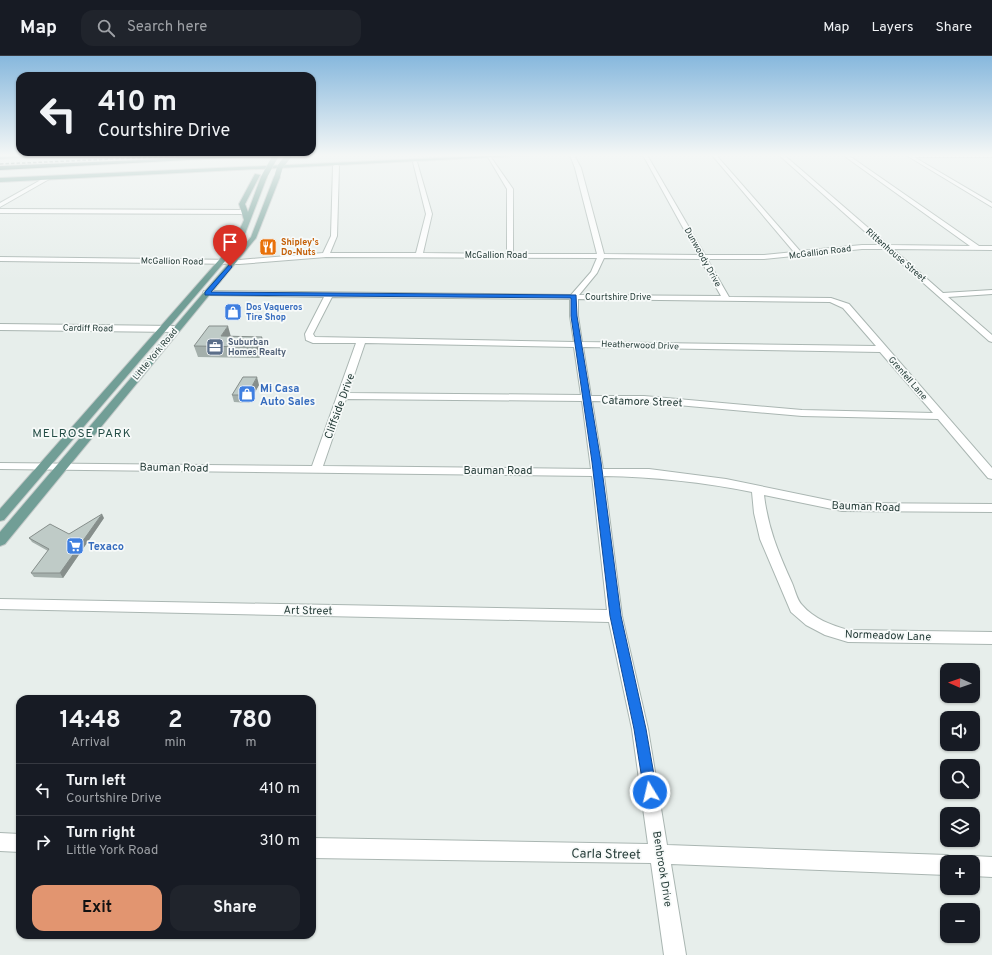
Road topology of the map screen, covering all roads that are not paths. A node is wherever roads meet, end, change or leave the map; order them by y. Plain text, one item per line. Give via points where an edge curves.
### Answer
1 (13, 197) edge
2 (245, 197) edge
3 (256, 197) edge
4 (270, 197) edge
5 (335, 197) edge
6 (424, 197) edge
7 (510, 197) edge
8 (586, 197) edge
9 (669, 197) edge
10 (750, 197) edge
11 (829, 197) edge
12 (904, 197) edge
13 (978, 197) edge
14 (0, 204) edge
15 (992, 205) edge
16 (272, 207) dead end
17 (0, 211) edge
18 (244, 212) junction
19 (263, 218) junction
20 (247, 219) junction
21 (887, 247) junction
22 (976, 248) junction
23 (992, 248) edge
24 (799, 254) junction
25 (326, 255) junction
26 (419, 255) junction
27 (510, 255) junction
28 (601, 256) junction
29 (703, 257) junction
30 (0, 259) edge
31 (222, 261) junction
32 (234, 262) junction
33 (992, 292) edge
34 (207, 293) junction
35 (329, 294) junction
36 (942, 295) junction
37 (574, 296) junction
38 (725, 297) junction
39 (813, 298) joint
40 (0, 327) edge
41 (162, 328) junction
42 (176, 329) junction
43 (992, 339) edge
44 (362, 342) junction
45 (579, 344) junction
46 (883, 349) junction
47 (342, 396) junction
48 (586, 399) junction
49 (942, 416) junction
50 (0, 466) edge
51 (43, 467) junction
52 (62, 467) junction
53 (316, 469) junction
54 (598, 471) junction
55 (992, 475) edge
56 (758, 491) junction
57 (992, 508) edge
58 (0, 517) edge
59 (0, 541) edge
60 (0, 604) edge
61 (616, 616) junction
62 (992, 638) edge
63 (0, 842) edge
64 (16, 843) edge
65 (316, 848) edge
66 (661, 854) junction
67 (940, 865) edge
68 (980, 866) edge
69 (992, 867) edge
70 (675, 955) edge

1 - 14 street
2 - 18 main road via 242,204
3 - 20 main road, Little York Road, bridge
4 - 19 main road, Little York Road, bridge
5 - 25 street via 334,236
6 - 26 street via 429,214
7 - 27 street
8 - 28 street
9 - 29 street, Dunwoody Drive
10 - 24 street
11 - 21 street, Rittenhouse Street
12 - 22 street
13 - 15 street
16 - 19 main road
17 - 18 street
18 - 20 main road
19 - 32 main road, Little York Road via 254,238
20 - 31 main road, Little York Road via 236,245
21 - 22 street, McGallion Road
21 - 24 street, McGallion Road via 848,248
21 - 36 street, Rittenhouse Street
22 - 23 street, McGallion Road
24 - 29 street, McGallion Road
25 - 26 street, McGallion Road
25 - 32 street, McGallion Road
26 - 27 street, McGallion Road
27 - 28 street, McGallion Road
28 - 29 street, McGallion Road
28 - 37 street via 600,264 594,273
29 - 38 street, Dunwoody Drive
30 - 31 street, McGallion Road
31 - 32 street, McGallion Road
31 - 41 main road, Little York Road
32 - 34 main road, Little York Road
33 - 36 street
34 - 35 street, Courtshire Drive
34 - 42 main road, Little York Road
35 - 37 street, Courtshire Drive
35 - 44 street, Heatherwood Drive via 309,338
36 - 43 street, Rittenhouse Street
37 - 38 street, Courtshire Drive
37 - 45 street, Benbrook Drive via 574,316
38 - 39 street, Courtshire Drive
39 - 46 street, Grenfell Lane via 831,300 846,306
40 - 41 street, Cardiff Road
41 - 42 street, Cardiff Road
41 - 51 main road, Little York Road
42 - 52 main road, Little York Road
44 - 45 street, Heatherwood Drive
44 - 47 street, Cliffside Drive
45 - 46 street, Heatherwood Drive
45 - 48 street, Benbrook Drive
46 - 49 street, Grenfell Lane
47 - 48 street, Catamore Street
47 - 53 street, Cliffside Drive
48 - 49 street, Catamore Street via 668,401 802,413
48 - 54 street, Benbrook Drive
49 - 55 street, Grenfell Lane
50 - 51 street, Bauman Road
51 - 52 street, Bauman Road
51 - 58 main road, Little York Road
52 - 53 street, Bauman Road
52 - 59 main road, Little York Road
53 - 54 street, Bauman Road
54 - 56 street, Bauman Road via 689,477
54 - 61 street, Benbrook Drive
56 - 57 street, Bauman Road via 842,507
56 - 62 street, Normeadow Lane via 766,539 796,608 810,621 848,636
60 - 61 street, Art Street
61 - 66 street, Benbrook Drive via 640,729
63 - 64 street
65 - 66 street, Carla Street
66 - 67 street, Carla Street
66 - 70 street, Benbrook Drive
68 - 69 street

